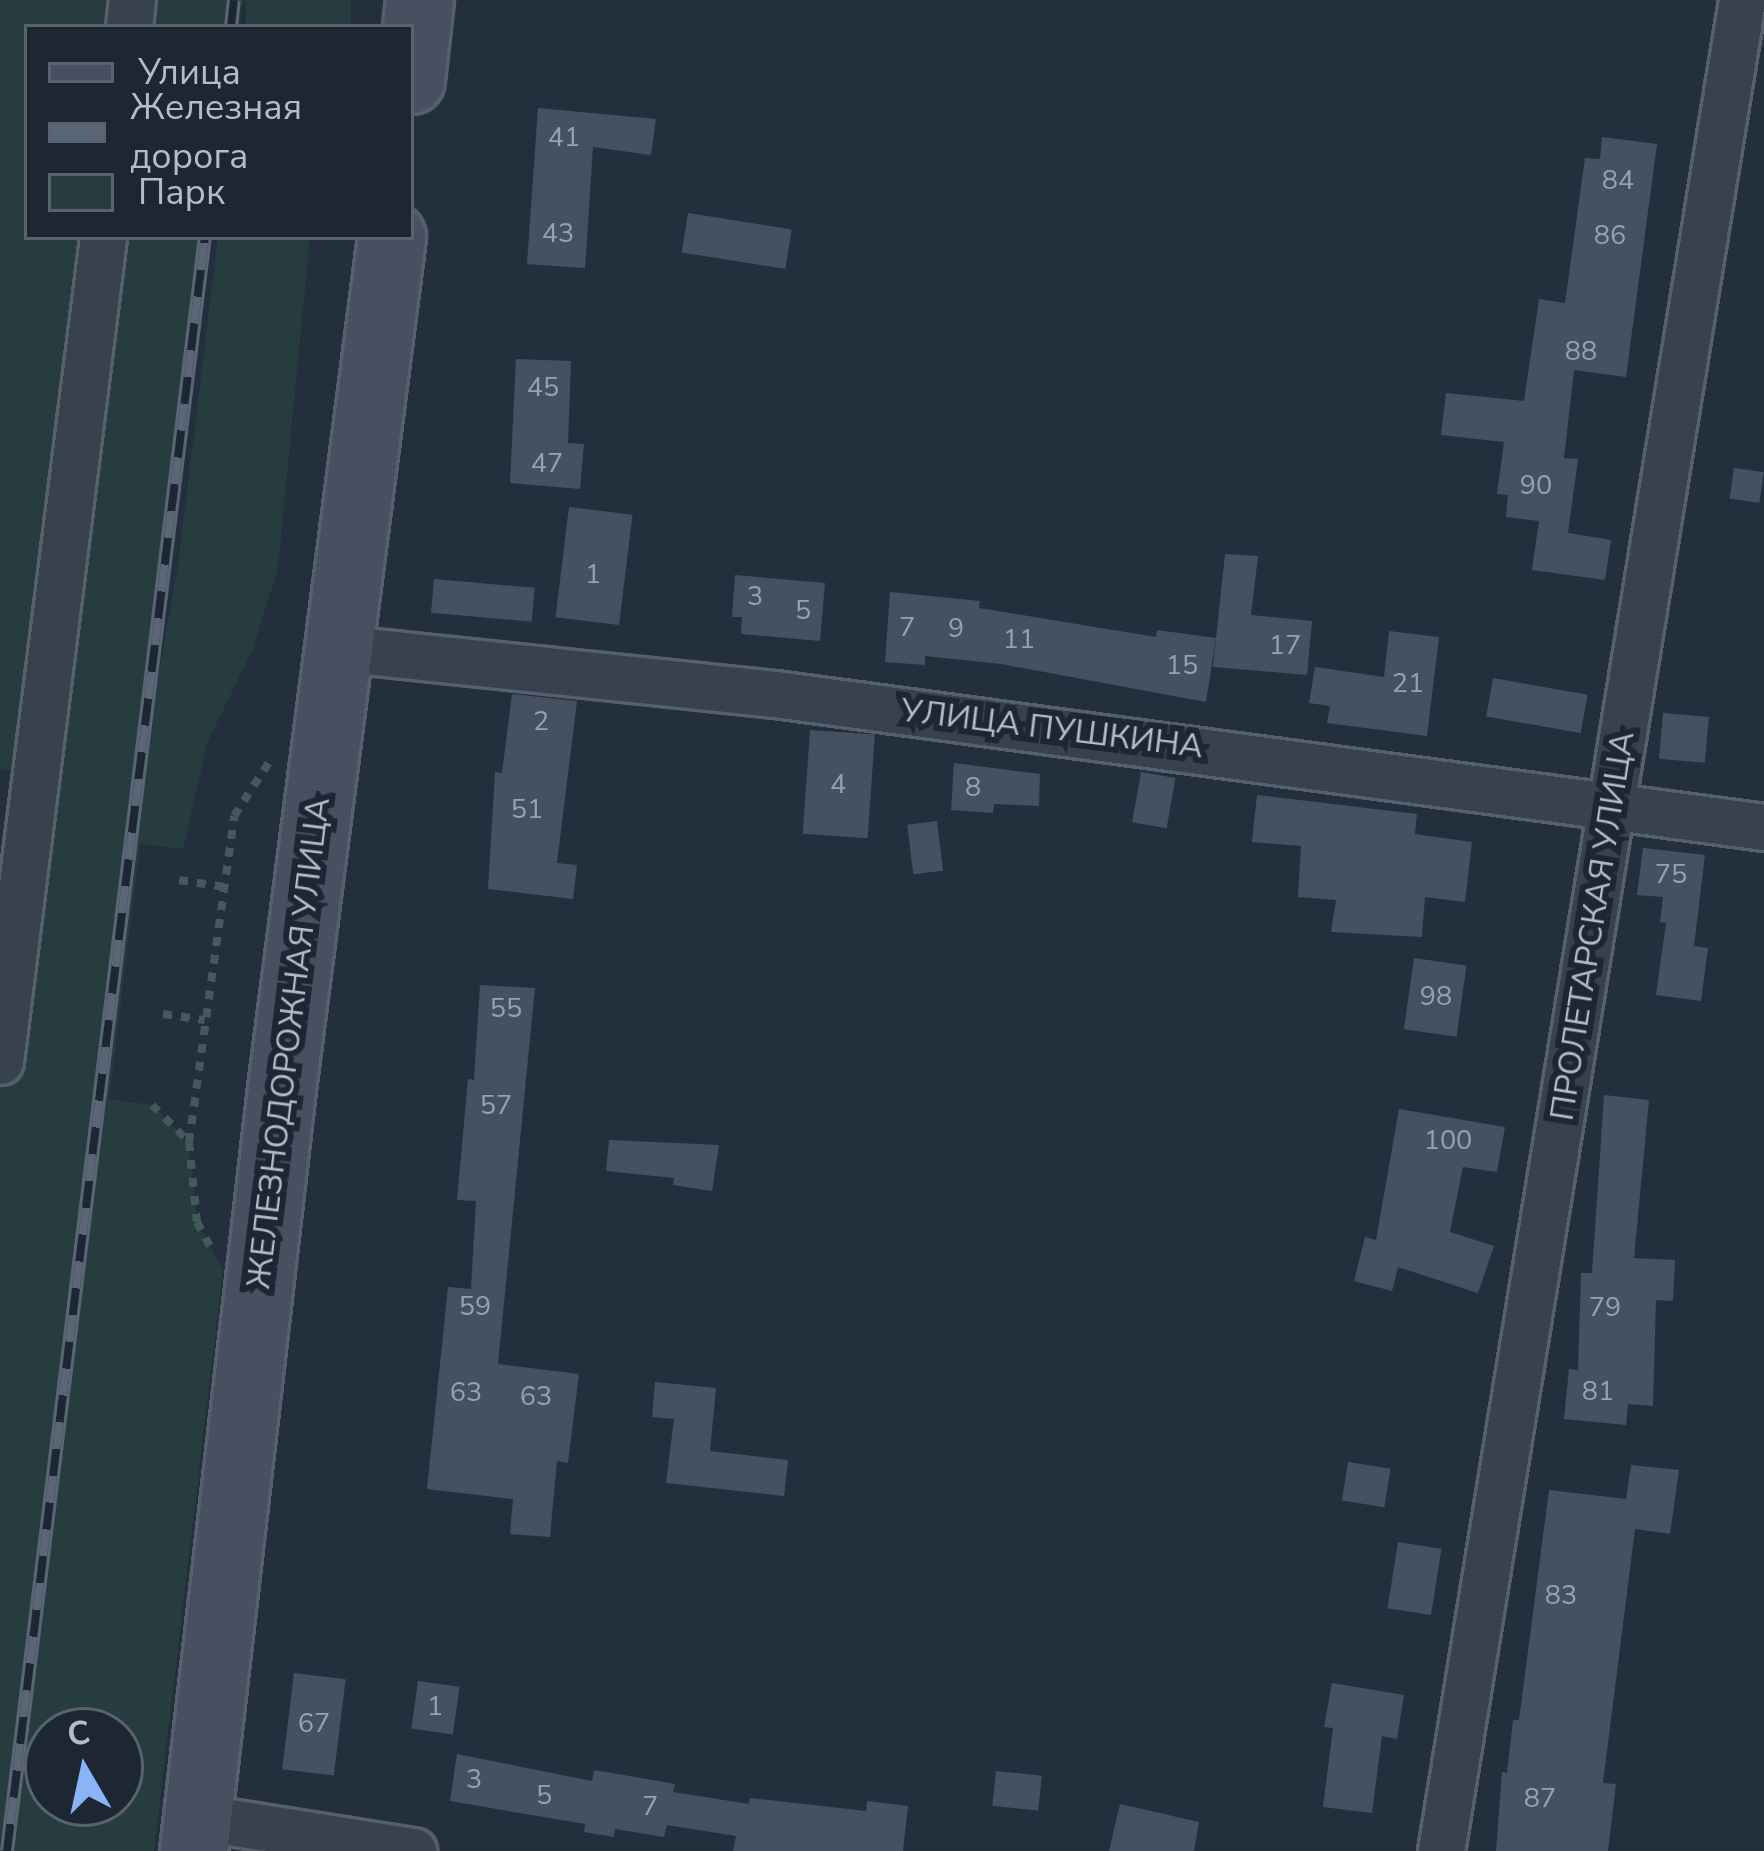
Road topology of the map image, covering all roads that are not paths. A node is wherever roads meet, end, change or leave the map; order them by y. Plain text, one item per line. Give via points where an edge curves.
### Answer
1 (420, 0) edge
2 (1742, 0) edge
3 (414, 53) edge
4 (103, 240) edge
5 (392, 240) edge
6 (337, 648) junction
7 (1612, 809) junction
8 (16, 811) edge
9 (1764, 827) edge
10 (0, 1060) edge
11 (196, 1834) edge
12 (413, 1851) edge
13 (1441, 1851) edge

1 - 3 main road
2 - 7 street, ПРОЛЕТАРСКАЯ УЛИЦА
4 - 8 street
5 - 6 main road, ЖЕЛЕЗНОДОРОЖНАЯ УЛИЦА
6 - 7 street, УЛИЦА ПУШКИНА via 821,699
6 - 11 main road, ЖЕЛЕЗНОДОРОЖНАЯ УЛИЦА
7 - 9 street, УЛИЦА ПУШКИНА
7 - 13 street, ПРОЛЕТАРСКАЯ УЛИЦА
8 - 10 street
11 - 12 street

